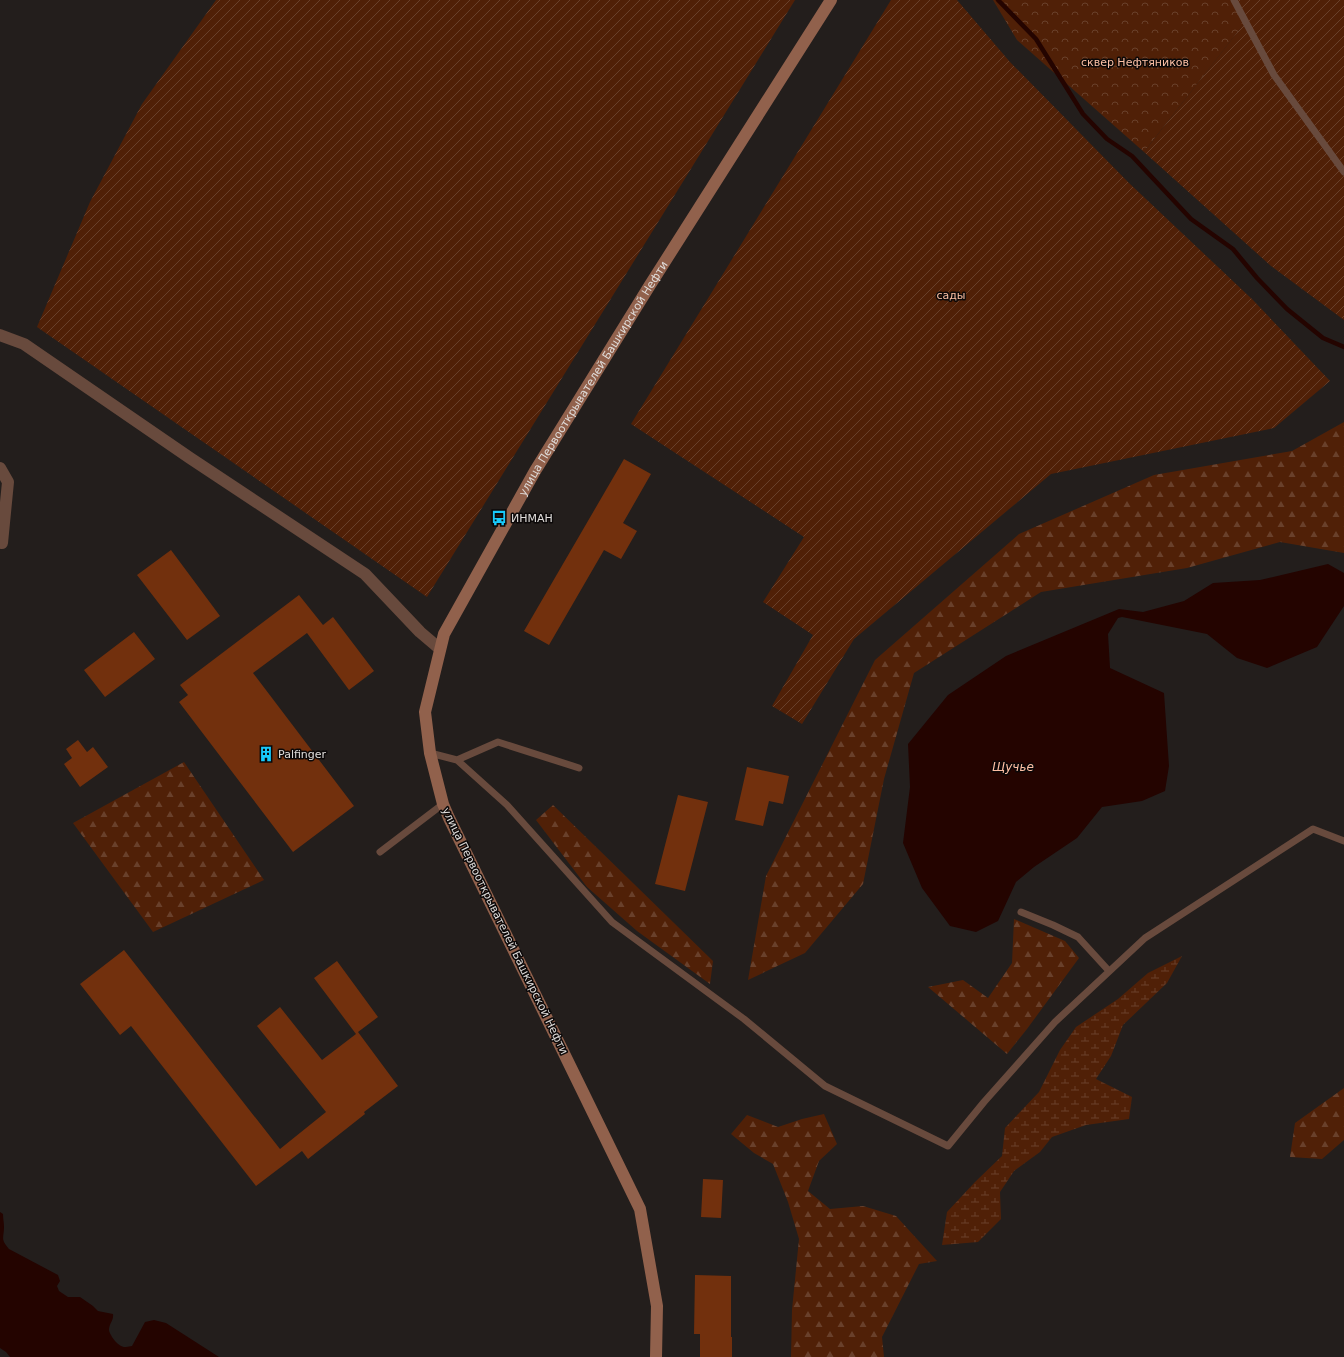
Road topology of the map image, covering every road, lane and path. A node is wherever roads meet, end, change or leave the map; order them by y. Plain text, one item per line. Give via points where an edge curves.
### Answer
1 (831, 0) edge
2 (1234, 0) edge
3 (1344, 172) edge
4 (0, 335) edge
5 (0, 468) edge
6 (2, 543) dead end
7 (440, 649) junction
8 (430, 753) junction
9 (457, 760) junction
10 (578, 768) dead end
11 (443, 804) junction
12 (1344, 841) edge
13 (380, 852) dead end
14 (1021, 912) dead end
15 (1109, 971) junction
16 (656, 1357) edge

1 - 7 street, улица Первооткрывателей Башкирской Нефти via 535,471 444,634
2 - 3 lane via 1274,75
4 - 7 street via 24,344 365,574 420,632
5 - 6 street via 8,482
7 - 8 street, улица Первооткрывателей Башкирской Нефти via 425,712
8 - 9 lane
8 - 11 street, улица Первооткрывателей Башкирской Нефти
9 - 10 lane via 498,742
9 - 15 lane via 507,805 612,922 744,1019 825,1086 948,1146 1055,1022
11 - 13 lane
11 - 16 street, улица Первооткрывателей Башкирской Нефти via 640,1209 657,1306
12 - 15 lane via 1313,829 1145,938
14 - 15 lane via 1078,937

